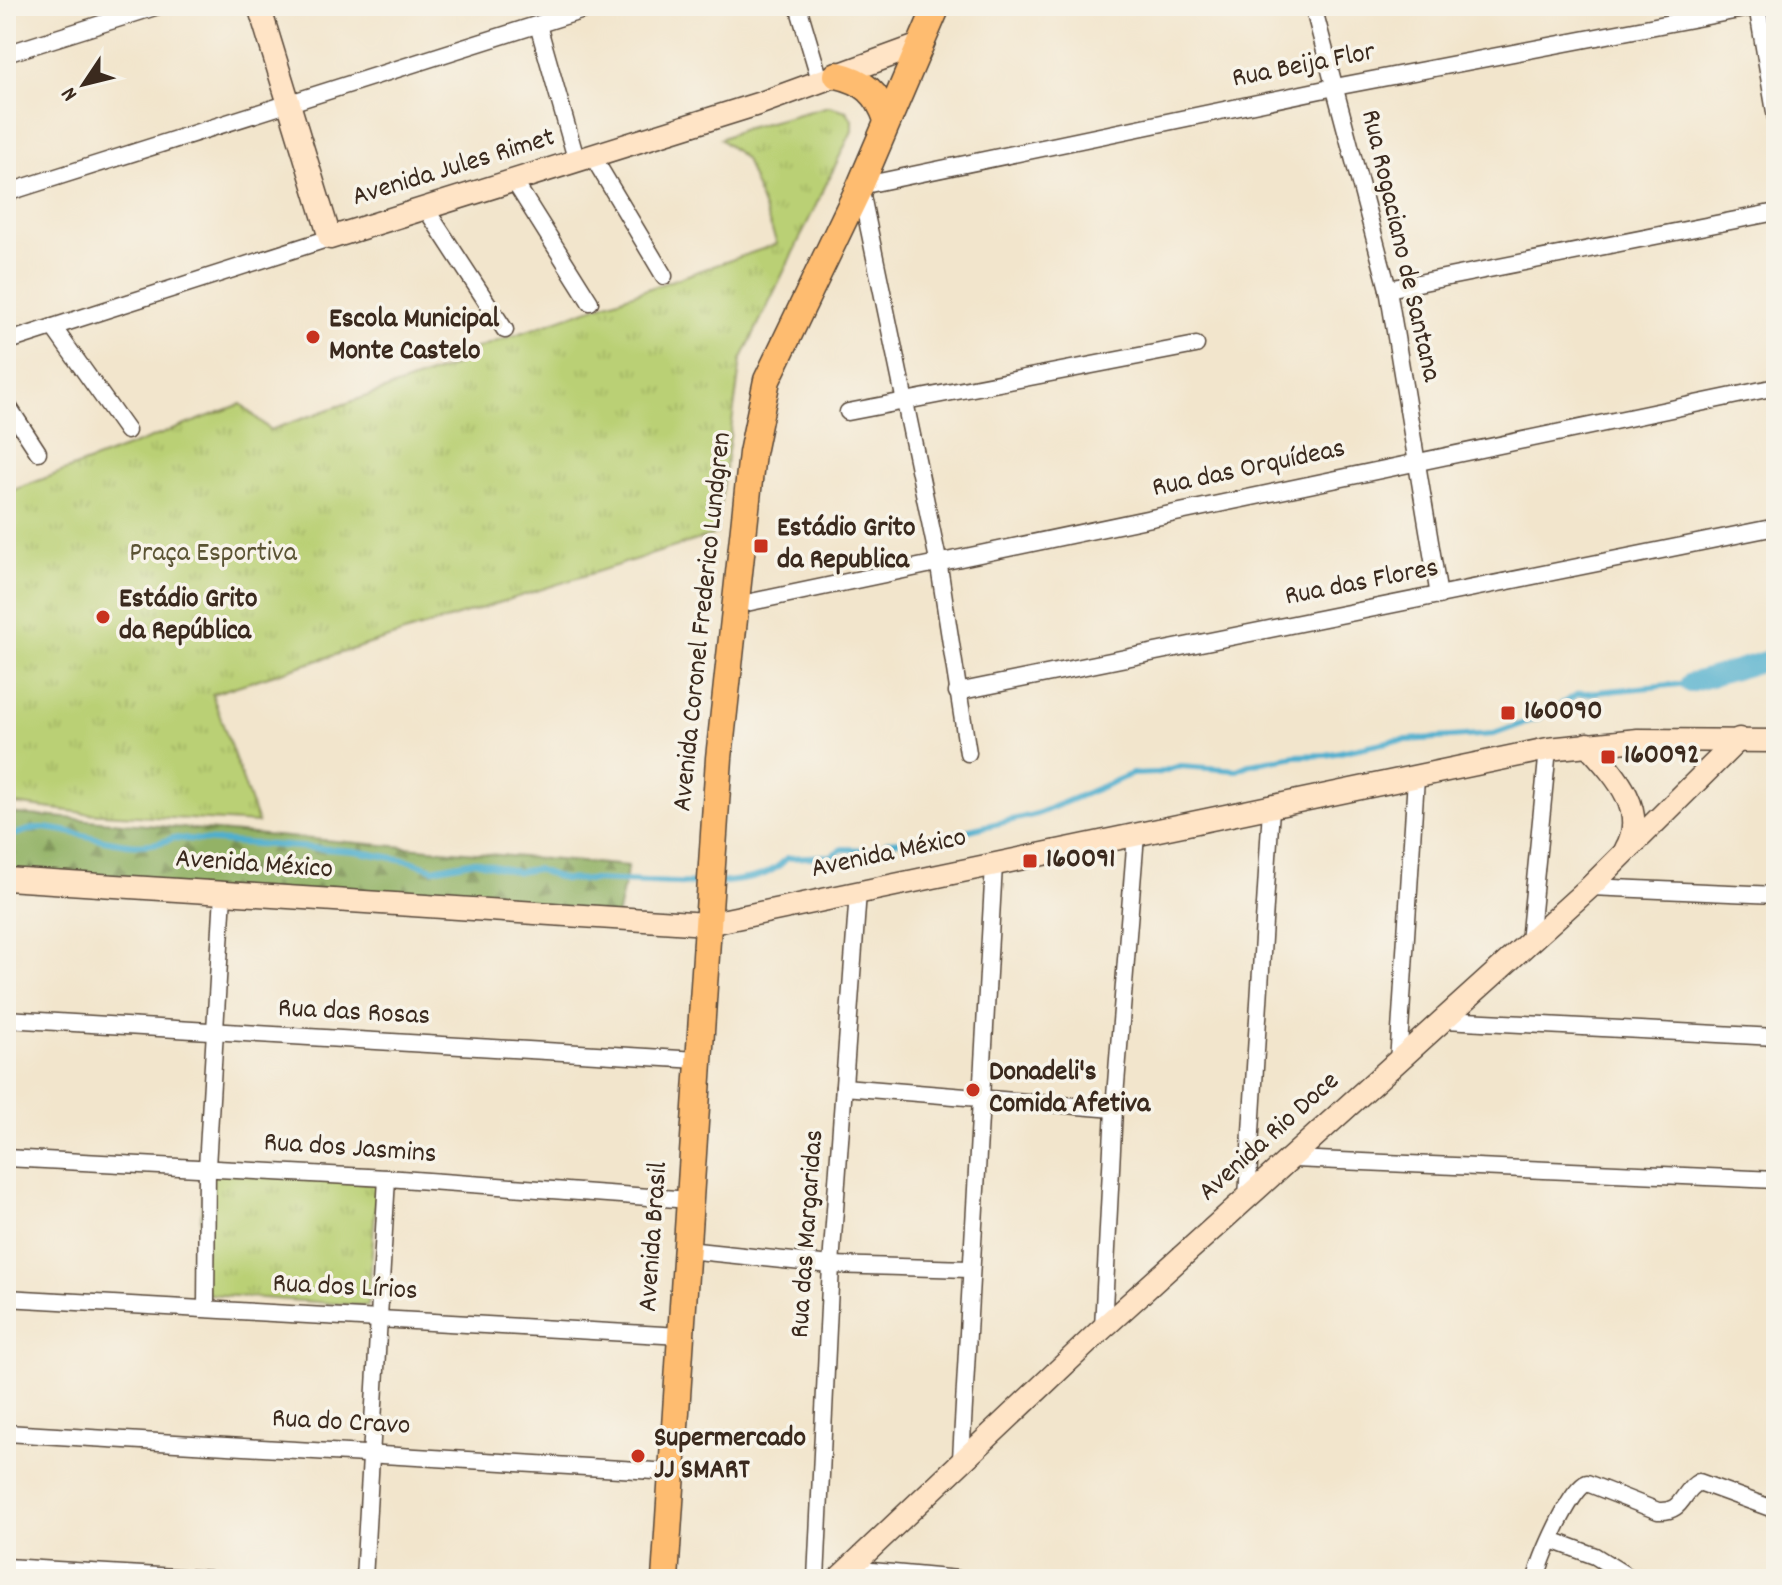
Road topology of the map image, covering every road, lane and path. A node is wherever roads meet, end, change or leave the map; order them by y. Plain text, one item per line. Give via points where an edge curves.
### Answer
1 (158, 6) edge
2 (259, 6) edge
3 (596, 6) edge
4 (798, 6) edge
5 (937, 6) edge
6 (1313, 6) edge
7 (1758, 6) edge
8 (112, 13) edge
9 (538, 25) junction
10 (917, 46) junction
11 (6, 54) edge
12 (828, 77) junction
13 (1335, 87) junction
14 (289, 103) junction
15 (1776, 118) edge
16 (887, 120) junction
17 (585, 160) junction
18 (514, 181) junction
19 (860, 186) junction
20 (6, 193) edge
21 (426, 209) junction
22 (1776, 212) edge
23 (330, 238) junction
24 (664, 276) dead end
25 (1388, 289) junction
26 (590, 302) dead end
27 (53, 327) junction
28 (505, 330) dead end
29 (6, 342) edge
30 (1196, 345) dead end
31 (1776, 387) edge
32 (906, 400) junction
33 (6, 403) edge
34 (848, 412) dead end
35 (127, 431) dead end
36 (38, 452) dead end
37 (1418, 462) junction
38 (1776, 527) edge
39 (938, 560) junction
40 (1439, 596) junction
41 (732, 606) junction
42 (957, 692) junction
43 (1739, 739) junction
44 (1776, 741) edge
45 (1587, 744) junction
46 (1548, 749) junction
47 (968, 753) dead end
48 (1416, 778) junction
49 (1271, 808) junction
50 (1136, 835) junction
51 (1623, 855) junction
52 (994, 865) junction
53 (6, 879) edge
54 (1590, 887) junction
55 (858, 892) junction
56 (223, 894) junction
57 (1776, 895) edge
58 (708, 912) junction
59 (1529, 942) junction
60 (6, 1019) edge
61 (1445, 1020) junction
62 (214, 1031) junction
63 (1776, 1037) edge
64 (698, 1060) junction
65 (1398, 1063) junction
66 (844, 1087) junction
67 (980, 1100) junction
68 (1114, 1109) junction
69 (6, 1158) edge
70 (1294, 1159) junction
71 (207, 1167) junction
72 (387, 1178) junction
73 (1776, 1180) edge
74 (1247, 1197) junction
75 (690, 1200) junction
76 (687, 1250) junction
77 (831, 1265) junction
78 (969, 1269) junction
79 (6, 1298) edge
80 (206, 1308) junction
81 (377, 1316) junction
82 (1103, 1328) junction
83 (681, 1336) junction
84 (6, 1433) edge
85 (372, 1452) junction
86 (961, 1459) junction
87 (672, 1472) junction
88 (1776, 1510) edge
89 (1552, 1540) junction
90 (6, 1567) edge
91 (844, 1574) edge
92 (190, 1578) edge
93 (210, 1579) edge
94 (364, 1579) edge
95 (665, 1579) edge
96 (816, 1579) edge
97 (958, 1579) edge
98 (1536, 1579) edge
99 (1632, 1579) edge

1 - 8 street
2 - 14 street
3 - 9 street
4 - 12 street
5 - 10 main road, Avenida Coronel Frederico Lundgren
6 - 13 street, Rua Rogaciano de Santana
7 - 13 street, Rua Beija Flor
7 - 15 street
8 - 11 street
9 - 14 street
9 - 17 street
10 - 12 street, Avenida Jules Rimet
10 - 16 main road, Avenida Coronel Frederico Lundgren
12 - 16 main road via 855,79 870,89
12 - 17 street, Avenida Jules Rimet
13 - 19 street, Rua Beija Flor
13 - 25 street, Rua Rogaciano de Santana
14 - 20 street
14 - 23 street
16 - 19 main road, Avenida Coronel Frederico Lundgren
17 - 18 street, Avenida Jules Rimet
17 - 24 street
18 - 21 street, Avenida Jules Rimet
18 - 26 street
19 - 32 street
19 - 41 main road, Avenida Coronel Frederico Lundgren via 767,380
21 - 23 street, Avenida Jules Rimet
21 - 28 street
22 - 25 street
23 - 27 street, Avenida Jules Rimet
25 - 37 street, Rua Rogaciano de Santana
27 - 29 street, Avenida Jules Rimet
27 - 35 street
30 - 32 street
31 - 37 street, Rua das Orquídeas
32 - 34 street
32 - 39 street
33 - 36 street
37 - 39 street, Rua das Orquídeas
37 - 40 street, Rua Rogaciano de Santana
38 - 40 street, Rua das Flores
39 - 41 street, Rua das Orquídeas
39 - 42 street
40 - 42 street, Rua das Flores
41 - 58 main road, Avenida Coronel Frederico Lundgren
42 - 47 street
43 - 44 street, Avenida México
43 - 45 street, Avenida México
43 - 51 street, Avenida Rio Doce
45 - 46 street, Avenida México
45 - 51 street via 1615,774 1630,802 1634,835
46 - 48 street, Avenida México
46 - 59 street
48 - 49 street, Avenida México
48 - 65 street
49 - 50 street, Avenida México
49 - 74 street
50 - 52 street, Avenida México
50 - 68 street
51 - 54 street, Avenida Rio Doce
52 - 55 street, Avenida México
52 - 67 street
53 - 56 street, Avenida México
54 - 57 street
54 - 59 street, Avenida Rio Doce
55 - 58 street, Avenida México
55 - 66 street, Rua das Margaridas
56 - 58 street, Avenida México
56 - 62 street
58 - 64 main road, Avenida Brasil
59 - 61 street, Avenida Rio Doce
60 - 62 street, Rua das Rosas
61 - 63 street
61 - 65 street, Avenida Rio Doce
62 - 64 street, Rua das Rosas
62 - 71 street
64 - 75 main road, Avenida Brasil
65 - 70 street, Avenida Rio Doce
66 - 67 street
66 - 77 street, Rua das Margaridas
67 - 68 street
67 - 78 street
68 - 82 street
69 - 71 street, Rua dos Jasmins
70 - 73 street
70 - 74 street, Avenida Rio Doce
71 - 72 street, Rua dos Jasmins
71 - 80 street
72 - 75 street, Rua dos Jasmins
72 - 81 street
74 - 82 street, Avenida Rio Doce
75 - 76 main road, Avenida Brasil
76 - 77 street
76 - 83 main road, Avenida Brasil
77 - 78 street
77 - 96 street, Rua das Margaridas
78 - 86 street
79 - 80 street, Rua dos Lírios
80 - 81 street, Rua dos Lírios
81 - 83 street, Rua dos Lírios
81 - 85 street
82 - 86 street, Avenida Rio Doce
83 - 87 main road, Avenida Brasil
84 - 85 street, Rua do Cravo
85 - 87 street, Rua do Cravo
85 - 94 street
86 - 91 street, Avenida Rio Doce
87 - 95 main road, Avenida Brasil
88 - 89 street via 1699,1482 1670,1512 1595,1485 1581,1485
89 - 98 street
89 - 99 street via 1595,1556
90 - 92 street
91 - 97 street
92 - 93 street

